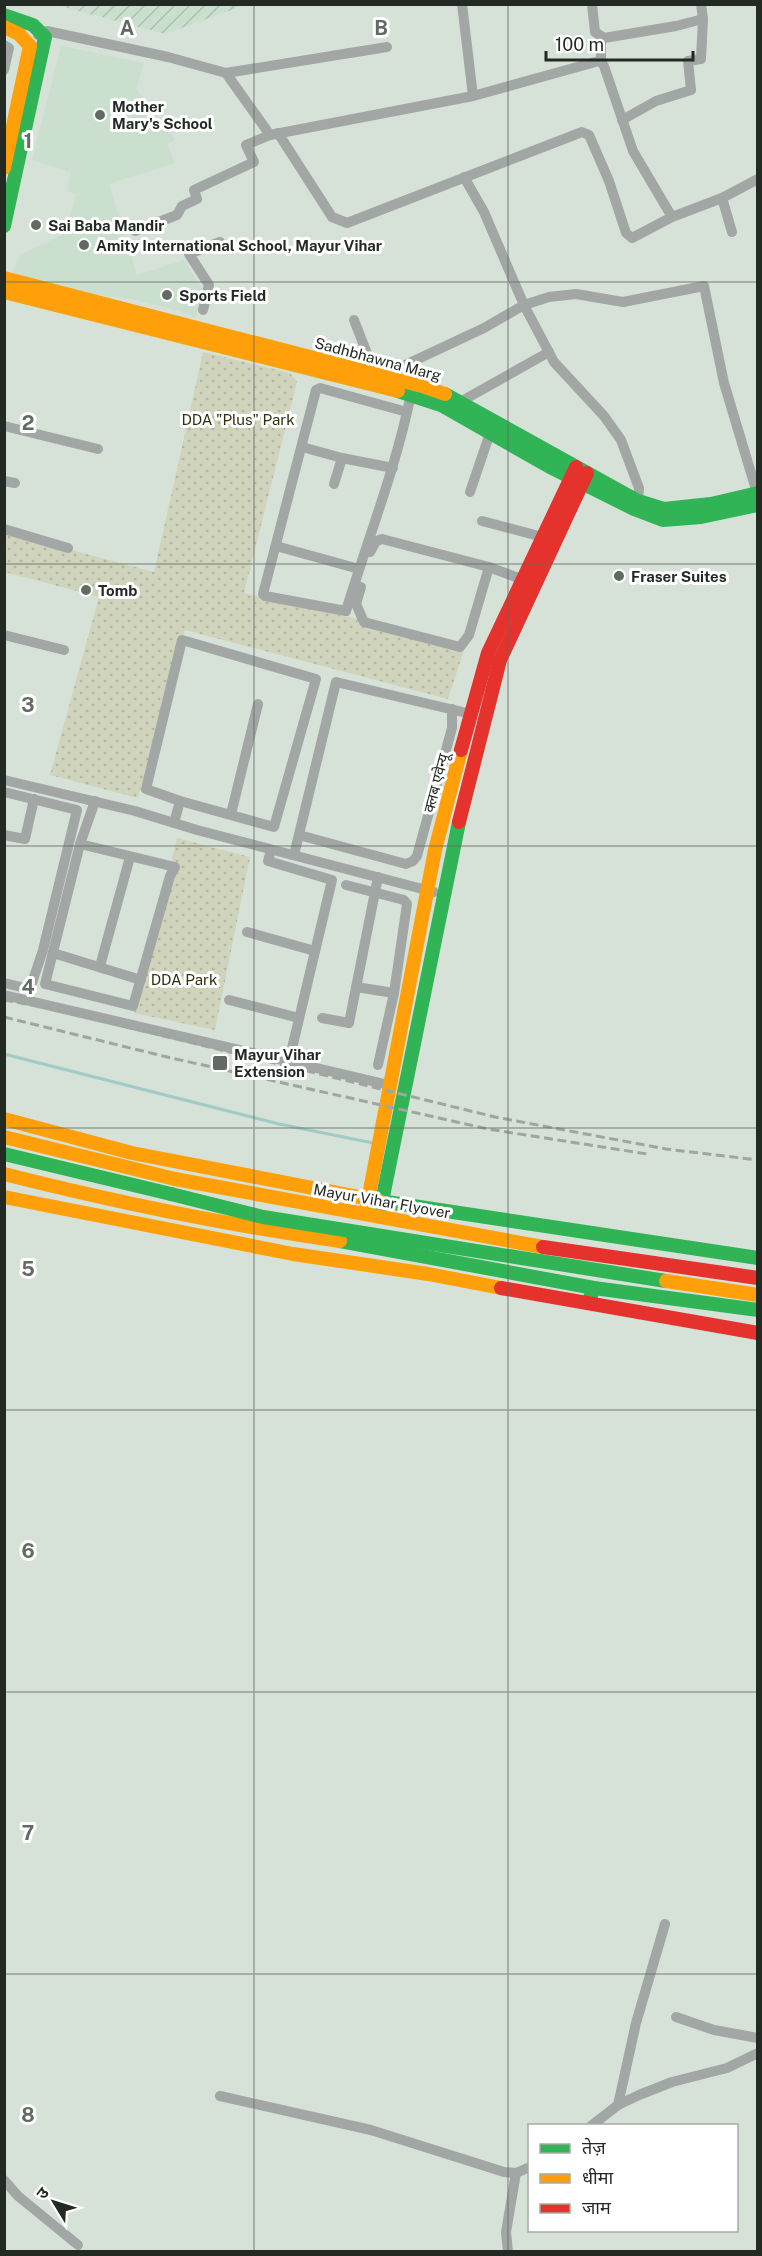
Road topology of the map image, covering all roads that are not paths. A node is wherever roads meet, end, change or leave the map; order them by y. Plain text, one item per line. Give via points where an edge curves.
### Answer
1 (462, 4) edge
2 (592, 4) edge
3 (701, 4) edge
4 (4, 15) edge
5 (703, 19) junction
6 (4, 27) edge
7 (38, 29) junction
8 (600, 37) junction
9 (27, 41) junction
10 (4, 45) edge
11 (387, 47) dead end
12 (601, 62) junction
13 (4, 70) edge
14 (226, 73) junction
15 (473, 96) junction
16 (622, 120) junction
17 (274, 134) junction
18 (7, 152) edge
19 (4, 168) edge
20 (464, 177) junction
21 (758, 179) edge
22 (722, 198) junction
23 (672, 217) junction
24 (4, 226) edge
25 (135, 231) dead end
26 (732, 232) dead end
27 (220, 242) dead end
28 (4, 278) edge
29 (4, 292) edge
30 (524, 305) junction
31 (203, 310) dead end
32 (354, 320) dead end
33 (549, 352) junction
34 (375, 374) junction
35 (390, 378) junction
36 (411, 394) junction
37 (460, 402) junction
38 (407, 412) junction
39 (4, 426) edge
40 (490, 433) junction
41 (302, 447) junction
42 (98, 449) dead end
43 (342, 458) junction
44 (393, 468) junction
45 (579, 475) junction
46 (333, 484) dead end
47 (470, 492) dead end
48 (757, 493) edge
49 (638, 501) junction
50 (758, 505) edge
51 (482, 521) dead end
52 (4, 529) edge
53 (543, 537) junction
54 (276, 546) junction
55 (68, 548) dead end
56 (489, 567) junction
57 (359, 569) junction
58 (521, 579) junction
59 (4, 635) edge
60 (64, 650) dead end
61 (258, 704) dead end
62 (452, 709) junction
63 (471, 714) junction
64 (4, 780) edge
65 (4, 792) edge
66 (72, 795) junction
67 (34, 799) junction
68 (95, 801) junction
69 (180, 801) junction
70 (69, 808) junction
71 (231, 814) junction
72 (174, 823) junction
73 (4, 835) edge
74 (299, 835) junction
75 (80, 844) junction
76 (271, 850) junction
77 (294, 855) junction
78 (130, 857) junction
79 (378, 877) junction
80 (346, 885) dead end
81 (427, 890) junction
82 (374, 892) junction
83 (443, 894) junction
84 (247, 932) dead end
85 (315, 951) junction
86 (53, 953) junction
87 (100, 966) junction
88 (141, 980) junction
89 (4, 983) edge
90 (356, 987) junction
91 (394, 993) junction
92 (4, 995) edge
93 (229, 1000) dead end
94 (300, 1018) junction
95 (322, 1018) dead end
96 (289, 1061) junction
97 (378, 1065) dead end
98 (389, 1085) junction
99 (4, 1119) edge
100 (4, 1137) edge
101 (4, 1154) edge
102 (4, 1174) edge
103 (260, 1178) junction
104 (4, 1197) edge
105 (375, 1200) junction
106 (252, 1229) junction
107 (367, 1245) junction
108 (758, 1258) edge
109 (758, 1278) edge
110 (594, 1288) junction
111 (758, 1295) edge
112 (588, 1303) junction
113 (758, 1310) edge
114 (758, 1333) edge
115 (666, 1924) dead end
116 (676, 2018) dead end
117 (758, 2038) edge
118 (758, 2053) edge
119 (220, 2096) dead end
120 (618, 2105) junction
121 (594, 2124) edge
122 (528, 2169) edge
123 (516, 2173) junction
124 (4, 2180) edge
125 (78, 2245) dead end
126 (508, 2252) edge

1 - 15 street
2 - 8 street via 595,32
3 - 5 street
4 - 7 main road
5 - 8 street
5 - 16 street via 702,59 688,61 691,90 656,101
6 - 9 main road via 15,30
7 - 9 street
7 - 14 street
7 - 24 main road via 45,37
8 - 12 street
9 - 18 main road via 30,46
10 - 13 street via 9,52
11 - 14 street
12 - 15 street
12 - 16 street
14 - 17 street
15 - 17 street
16 - 23 street via 633,151
17 - 20 street via 332,217 347,223
17 - 25 street via 246,145 254,162 194,190 197,200 182,206 177,216
18 - 19 main road
20 - 23 street via 585,132 609,181 629,237 635,238
20 - 30 street via 484,212
21 - 22 street
22 - 23 street
22 - 26 street
27 - 31 street via 189,254 209,285
28 - 34 main road, Sadhbhawna Marg
29 - 36 main road, Sadhbhawna Marg
30 - 33 street
30 - 35 street via 403,366
30 - 48 street via 576,294 623,302 704,286 724,383
32 - 34 street
33 - 37 street
33 - 49 street via 621,440 639,488
34 - 35 main road, Sadhbhawna Marg
35 - 37 main road, Sadhbhawna Marg
36 - 38 street
36 - 40 main road, Sadhbhawna Marg via 441,405
37 - 45 main road, Sadhbhawna Marg
38 - 41 street via 320,388 316,390
38 - 44 street
39 - 42 street
40 - 45 main road, Sadhbhawna Marg
40 - 47 street
41 - 43 street
41 - 54 street
43 - 44 street
43 - 46 street
44 - 57 street
45 - 49 main road, Sadhbhawna Marg
45 - 50 main road, Sadhbhawna Marg via 634,510 663,520
45 - 53 main road, क्लब एवेन्यू
45 - 83 main road, क्लब एवेन्यू via 500,660
48 - 49 main road, Sadhbhawna Marg via 711,504 664,509
51 - 53 street
52 - 55 street
53 - 58 main road, क्लब एवेन्यू
54 - 57 street
54 - 57 street via 265,596 346,611
56 - 56 street via 469,635 460,647 370,625 357,610 372,546 382,539
56 - 58 street
58 - 63 main road, क्लब एवेन्यू via 488,653
59 - 60 street
61 - 71 street
62 - 63 street
62 - 74 street via 336,682
62 - 74 street via 452,728 413,861 406,864
63 - 81 main road, क्लब एवेन्यू
64 - 66 street
65 - 67 street
66 - 68 street
66 - 70 street
67 - 70 street
67 - 73 street via 25,839
68 - 72 street
68 - 75 street
69 - 71 street
69 - 71 street via 146,789 182,640 316,679 274,827
69 - 72 street
70 - 89 street via 77,810 70,844 44,950 30,989
72 - 76 street
74 - 77 street
75 - 78 street
75 - 86 street
76 - 77 street
76 - 85 street via 268,861 332,880
77 - 79 street
78 - 87 street
78 - 88 street via 175,867
79 - 81 street
79 - 82 street
80 - 82 street
81 - 83 street
81 - 98 main road, क्लब एवेन्यू
82 - 90 street
82 - 91 street via 407,904
83 - 105 main road, क्लब एवेन्यू via 390,1159
84 - 85 street
85 - 94 street
86 - 87 street
86 - 88 street via 45,984 133,1006
87 - 88 street
90 - 91 street
90 - 95 street via 349,1023
91 - 97 street
92 - 96 street
93 - 94 street
94 - 96 street
96 - 98 street
98 - 105 main road, क्लब एवेन्यू via 376,1157
99 - 103 main road via 132,1153
100 - 109 main road, Mayur Vihar Flyover, bridge via 175,1179 358,1214 539,1246
101 - 111 main road, bridge via 263,1217
102 - 106 main road
103 - 105 main road
103 - 106 main road via 272,1189 276,1203 270,1217
104 - 112 main road via 292,1254
105 - 107 main road
105 - 108 main road
106 - 107 main road
107 - 110 main road
110 - 112 main road
110 - 113 main road
112 - 114 main road
115 - 120 street via 636,2023
116 - 117 street
118 - 120 street via 727,2068 672,2082
119 - 123 street via 371,2130
120 - 121 street
122 - 123 street
123 - 126 street via 506,2232
124 - 125 street

